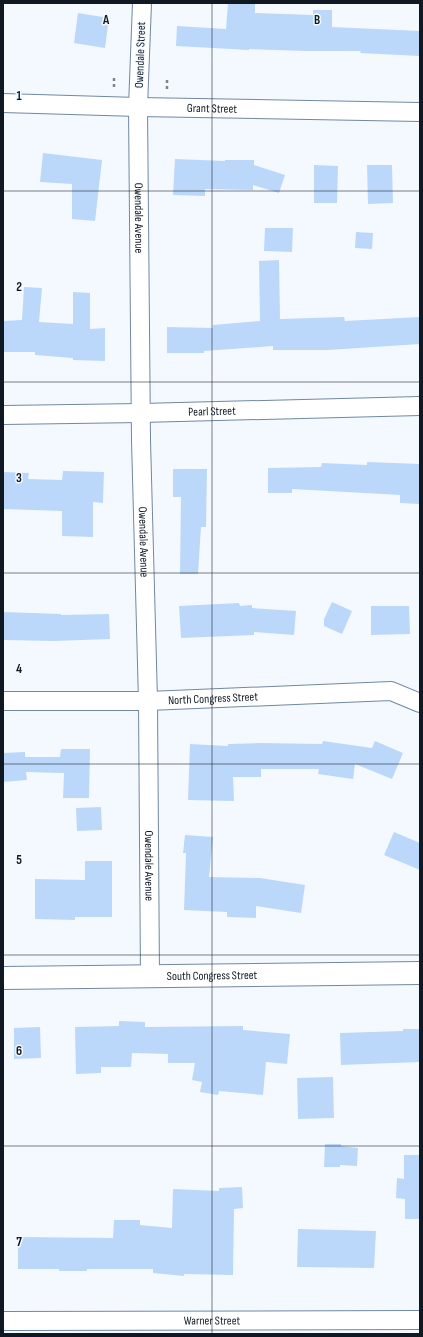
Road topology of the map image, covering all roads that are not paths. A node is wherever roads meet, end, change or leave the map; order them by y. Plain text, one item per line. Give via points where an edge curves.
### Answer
1 (142, 3) edge
2 (3, 102) edge
3 (138, 107) junction
4 (420, 112) edge
5 (420, 406) edge
6 (142, 413) junction
7 (3, 415) edge
8 (3, 701) edge
9 (148, 701) junction
10 (420, 703) edge
11 (420, 973) edge
12 (150, 977) junction
13 (3, 978) edge
14 (420, 1320) edge
15 (3, 1321) edge

1 - 3 street, Owendale Street
2 - 3 street, Grant Street
3 - 4 street, Grant Street
3 - 6 street, Owendale Avenue
5 - 6 street, Pearl Street
6 - 7 street, Pearl Street
6 - 9 street, Owendale Avenue
8 - 9 street, North Congress Street
9 - 10 street, North Congress Street via 391,691
9 - 12 street, Owendale Avenue
11 - 12 street, South Congress Street
12 - 13 street, South Congress Street
14 - 15 street, Warner Street

